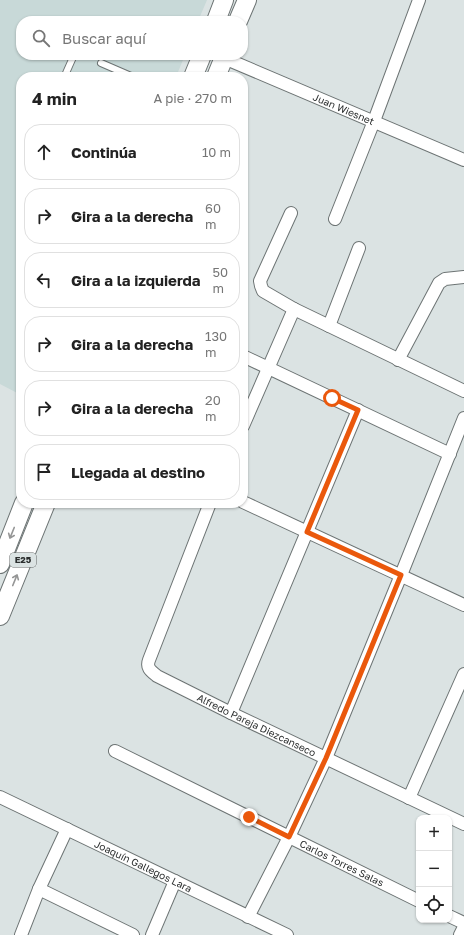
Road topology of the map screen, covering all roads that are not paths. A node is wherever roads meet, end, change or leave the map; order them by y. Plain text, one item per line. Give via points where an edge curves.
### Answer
1 (224, 0) edge
2 (247, 0) edge
3 (419, 0) edge
4 (218, 16) edge
5 (240, 16) edge
6 (72, 60) edge
7 (200, 60) edge
8 (223, 60) edge
9 (234, 60) edge
10 (101, 63) dead end
11 (66, 72) edge
12 (122, 72) edge
13 (196, 72) edge
14 (218, 72) edge
15 (374, 121) junction
16 (464, 160) edge
17 (291, 213) dead end
18 (335, 219) dead end
19 (359, 248) dead end
20 (464, 277) edge
21 (294, 309) junction
22 (329, 326) junction
23 (248, 358) edge
24 (398, 360) junction
25 (268, 368) junction
26 (464, 391) edge
27 (358, 410) junction
28 (248, 414) edge
29 (464, 418) edge
30 (450, 454) junction
31 (248, 504) edge
32 (22, 508) edge
33 (44, 508) edge
34 (208, 508) edge
35 (307, 532) junction
36 (0, 564) edge
37 (401, 575) junction
38 (464, 604) edge
39 (0, 616) edge
40 (464, 674) edge
41 (231, 713) junction
42 (115, 751) dead end
43 (326, 758) junction
44 (0, 797) edge
45 (409, 798) junction
46 (464, 824) edge
47 (67, 829) junction
48 (289, 837) junction
49 (175, 881) junction
50 (39, 889) junction
51 (416, 900) edge
52 (248, 917) junction
53 (452, 917) edge
54 (464, 923) edge
55 (464, 927) edge
56 (273, 932) edge
57 (21, 935) edge
58 (133, 935) edge
59 (152, 935) edge
60 (287, 935) edge
61 (460, 935) edge

1 - 4 main road
2 - 5 main road
3 - 15 street
6 - 11 lane
7 - 13 main road
8 - 14 main road
9 - 15 street, Juan Wiesnet
10 - 12 lane
15 - 16 street, Juan Wiesnet
15 - 18 street
17 - 21 street via 260,281 263,291
19 - 22 street
20 - 24 street via 445,279 439,283
21 - 22 street
21 - 25 street
22 - 24 street
23 - 25 street
24 - 26 street
25 - 27 street
25 - 28 street
27 - 30 street
27 - 35 street
29 - 30 street
30 - 37 street
31 - 35 street
32 -> 36 main road, E25
39 -> 33 main road, E25
34 - 41 street, Alfredo Pareja Diezcanseco via 148,663 150,671 157,676
35 - 37 street
35 - 41 street
37 - 38 street
37 - 43 street
40 - 45 street
41 - 43 street, Alfredo Pareja Diezcanseco
42 - 48 street, Carlos Torres Salas
43 - 45 street, Alfredo Pareja Diezcanseco
43 - 48 street
44 - 47 street, Joaquín Gallegos Lara
45 - 46 street, Alfredo Pareja Diezcanseco
47 - 49 street, Joaquín Gallegos Lara
47 - 50 street
48 - 51 street, Carlos Torres Salas
48 - 52 street
49 - 52 street, Joaquín Gallegos Lara
49 - 59 street
50 - 57 street
50 - 58 street
52 - 56 street, Joaquín Gallegos Lara
53 - 54 street
55 - 61 street
56 - 60 street, Joaquín Gallegos Lara

